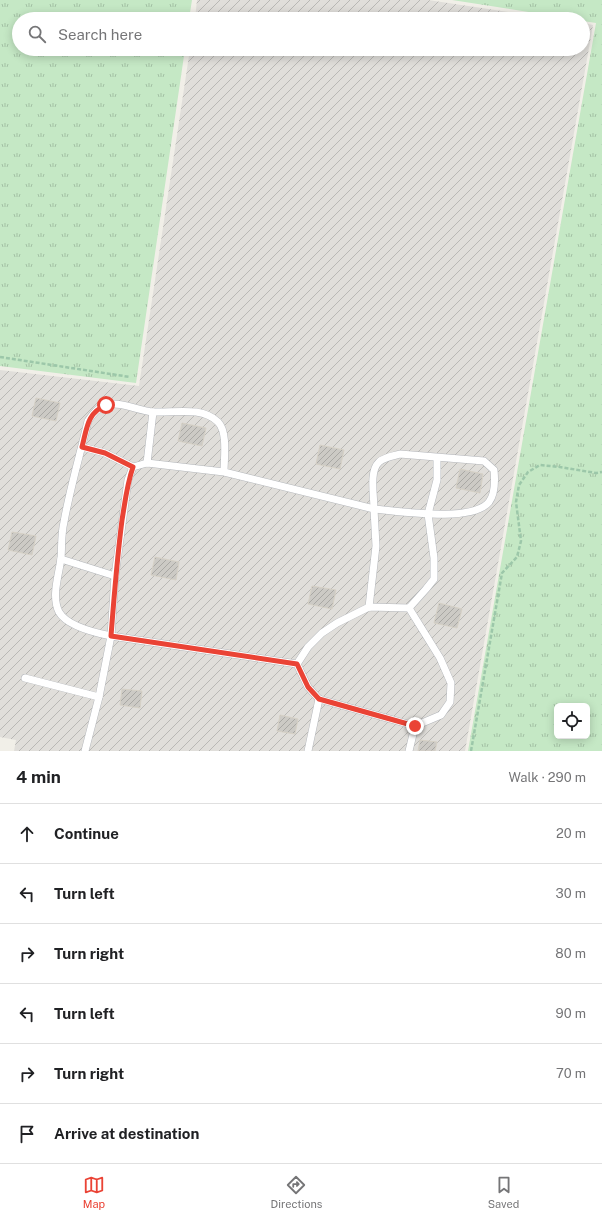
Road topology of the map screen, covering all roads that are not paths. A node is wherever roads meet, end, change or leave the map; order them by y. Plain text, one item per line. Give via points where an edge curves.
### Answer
1 (153, 412) junction
2 (82, 447) junction
3 (437, 458) junction
4 (147, 463) junction
5 (133, 467) junction
6 (224, 472) junction
7 (374, 509) junction
8 (428, 514) junction
9 (61, 559) junction
10 (115, 576) junction
11 (369, 607) junction
12 (409, 608) junction
13 (111, 636) junction
14 (297, 664) junction
15 (25, 678) dead end
16 (99, 697) junction
17 (319, 699) junction
18 (415, 726) junction
19 (85, 751) edge
20 (308, 751) edge
21 (409, 751) edge

1 - 2 lane via 116,404 98,408 88,421
1 - 4 lane
1 - 6 lane via 201,413 220,423 225,438
2 - 5 lane via 105,453
2 - 9 lane via 63,524
3 - 7 lane via 400,454 380,461 375,467 373,481
3 - 8 lane via 437,480
3 - 8 lane via 484,461 494,470 495,484 489,502 477,511
4 - 5 lane
4 - 6 lane
5 - 10 lane via 128,480
6 - 7 lane
7 - 8 lane
7 - 11 lane via 376,546
8 - 12 lane via 434,579
9 - 10 lane
9 - 13 lane via 56,585 56,601 60,613 69,622 88,631
10 - 13 lane
11 - 12 lane
11 - 14 lane via 322,633 308,647
12 - 18 lane via 440,658 451,683 450,702 441,714
13 - 14 lane
13 - 16 lane
14 - 17 lane via 308,687
15 - 16 lane
16 - 19 lane
17 - 18 lane
17 - 20 lane
18 - 21 lane

